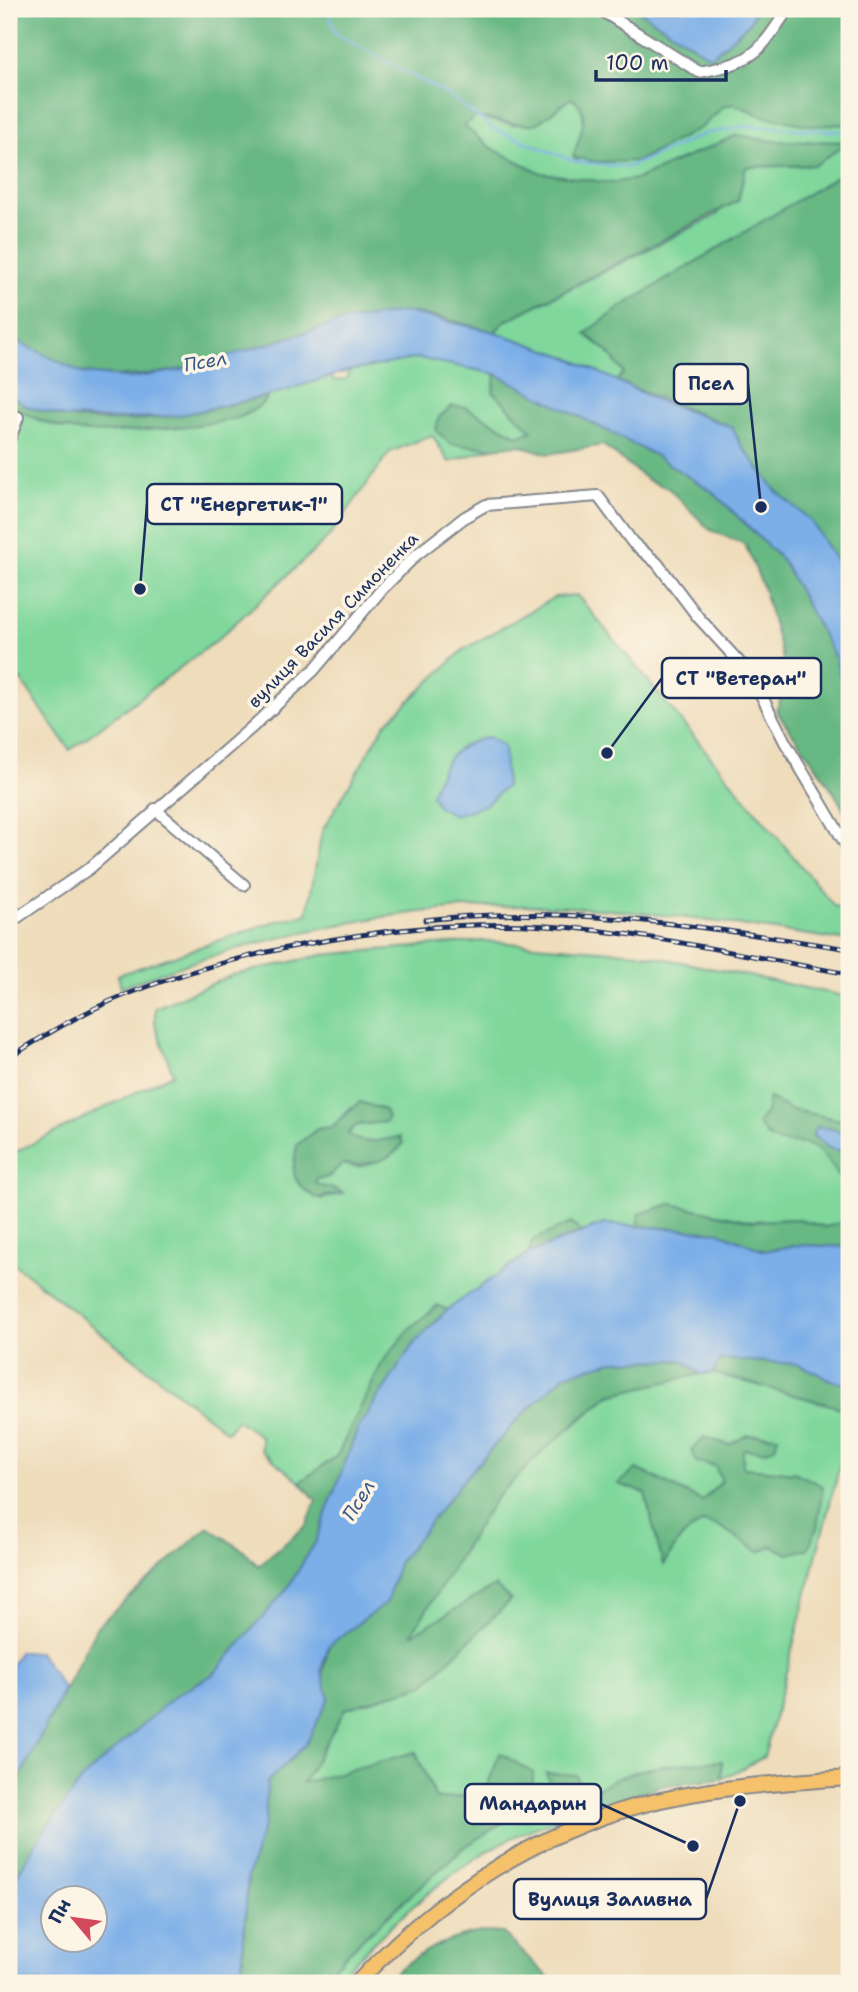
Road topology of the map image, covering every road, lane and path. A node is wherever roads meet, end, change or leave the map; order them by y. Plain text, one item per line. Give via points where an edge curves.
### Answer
1 (599, 9) edge
2 (788, 9) edge
3 (18, 417) dead end
4 (9, 441) edge
5 (155, 809) junction
6 (849, 850) edge
7 (244, 885) dead end
8 (9, 923) edge
9 (849, 1778) edge
10 (357, 1983) edge

1 - 2 street via 699,72 737,65 764,45
3 - 4 street
5 - 6 street, вулиця Василя Симоненка via 314,670 382,589 465,517 486,505 598,496 633,543 657,564 751,675
5 - 7 street
5 - 8 street, вулиця Василя Симоненка via 90,868
9 - 10 main road via 676,1797 597,1819 549,1839 456,1891 413,1926

